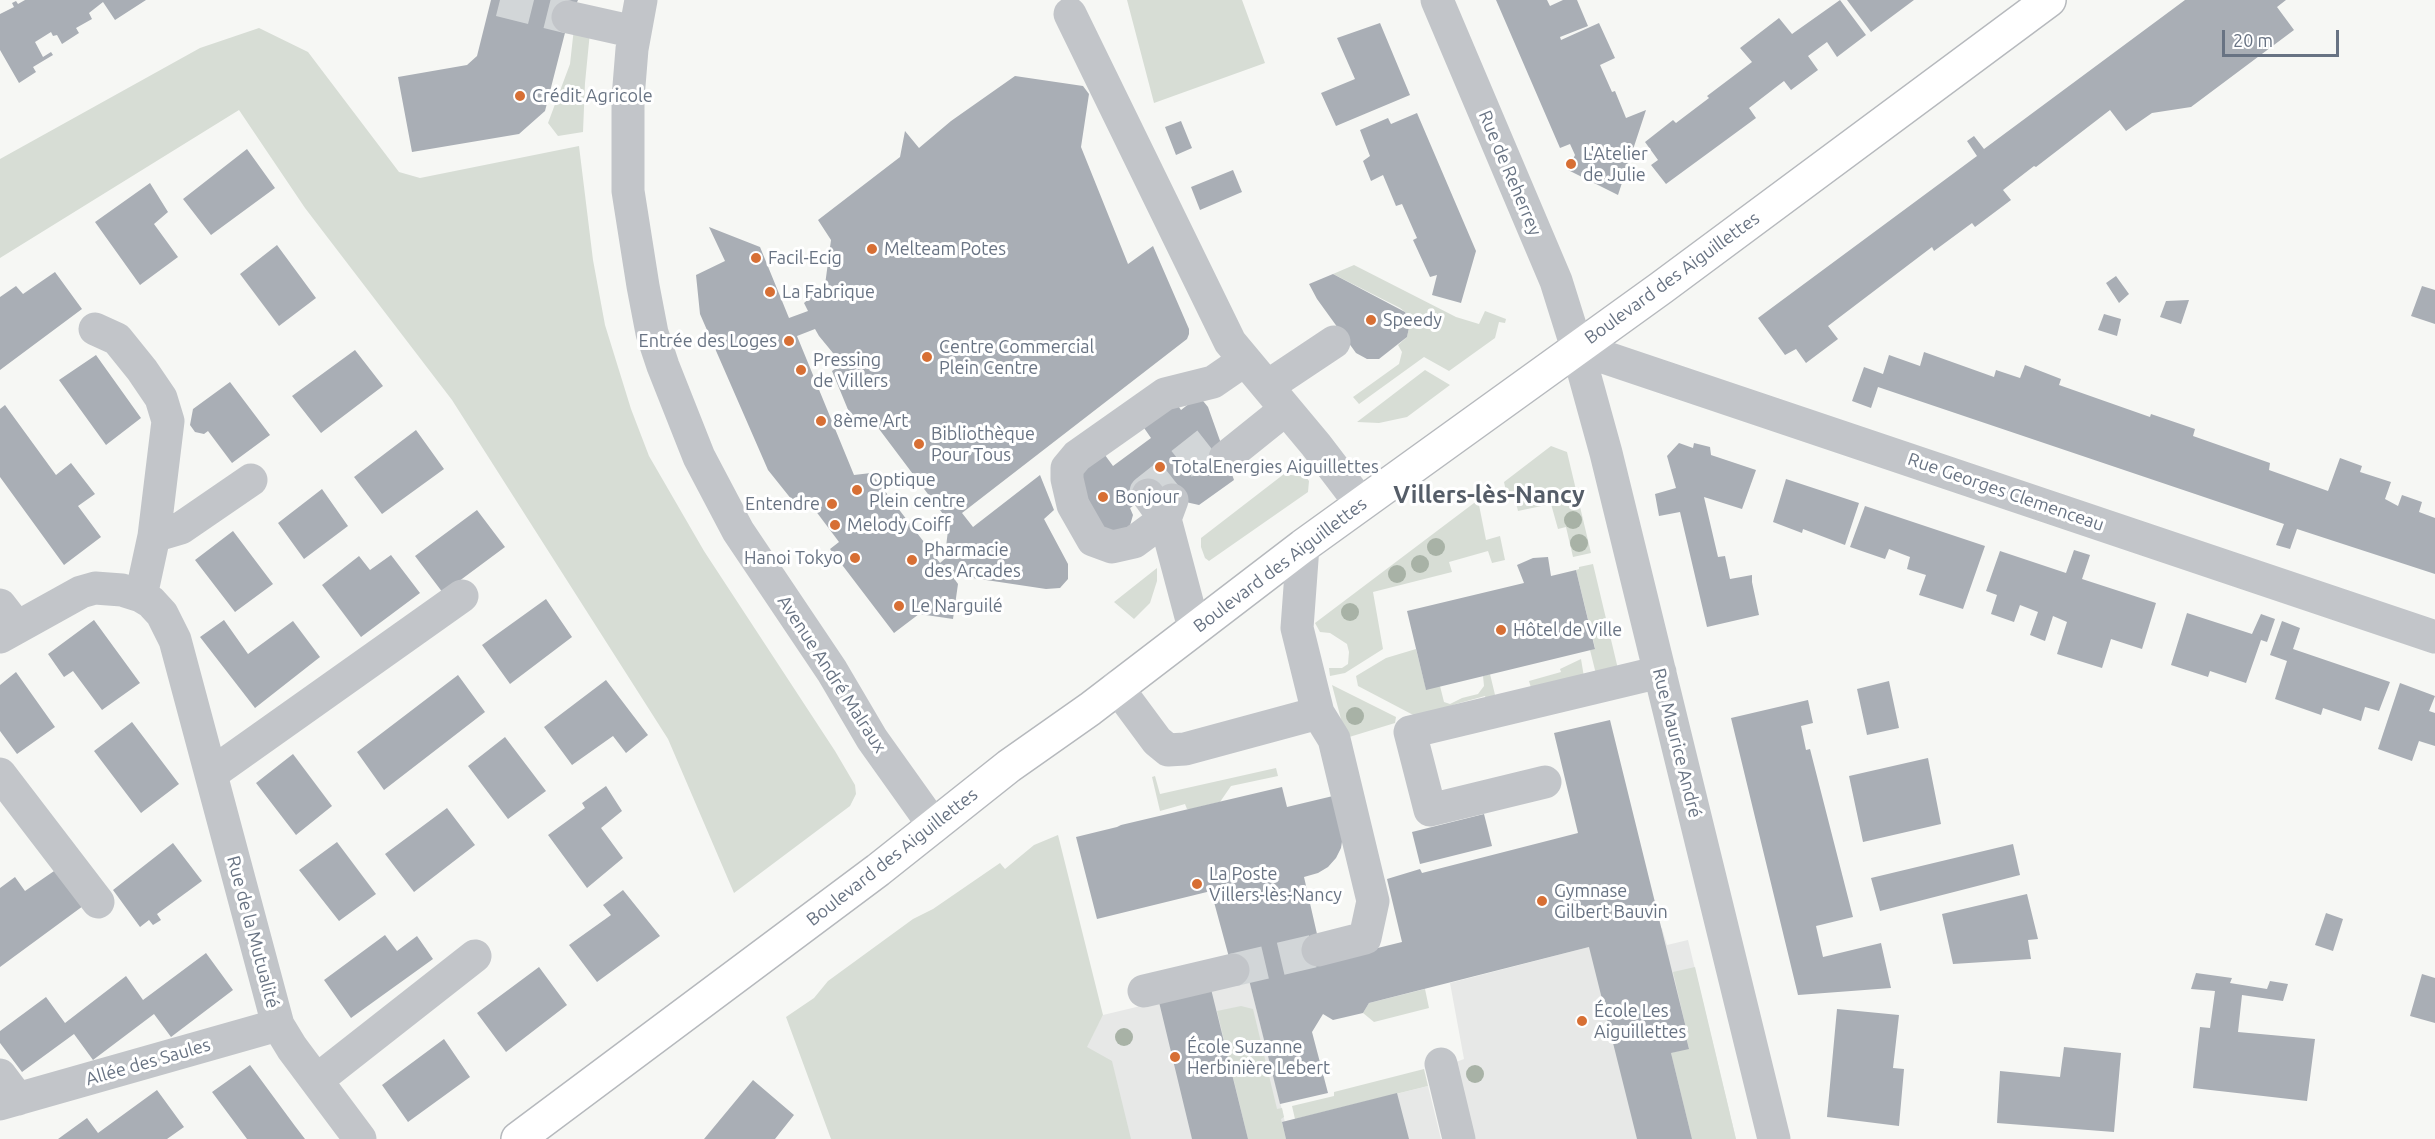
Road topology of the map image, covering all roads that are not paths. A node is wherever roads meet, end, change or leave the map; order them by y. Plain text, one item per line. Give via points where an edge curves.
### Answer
1 (1437, 0) edge
2 (2049, 0) edge
3 (581, 8) tunnel mouth
4 (638, 14) edge
5 (1070, 14) dead end
6 (95, 329) dead end
7 (1334, 342) dead end
8 (1577, 348) junction
9 (1245, 360) junction
10 (1275, 395) junction
11 (1221, 447) tunnel mouth
12 (251, 480) dead end
13 (1361, 504) junction
14 (154, 536) junction
15 (1303, 546) junction
16 (462, 596) dead end
17 (141, 597) junction
18 (6, 623) edge
19 (1194, 628) junction
20 (2435, 637) edge
21 (1660, 672) junction
22 (1117, 687) junction
23 (1318, 713) junction
24 (0, 774) edge
25 (211, 774) junction
26 (1545, 782) dead end
27 (934, 826) junction
28 (98, 902) dead end
29 (1318, 950) tunnel mouth
30 (475, 956) dead end
31 (1233, 970) tunnel mouth
32 (1144, 991) dead end
33 (278, 1025) junction
34 (1441, 1064) dead end
35 (317, 1080) junction
36 (6, 1092) edge
37 (360, 1139) edge
38 (518, 1139) edge
39 (1459, 1139) edge
40 (1774, 1139) edge

1 - 8 street, Rue de Reherrey via 1556,281
2 - 8 main road, Boulevard des Aiguillettes
3 - 4 street
4 - 27 street, Avenue André Malraux via 627,133 628,191 652,333 681,415 738,531 832,671 872,739
5 - 9 street via 1230,342
6 - 14 street via 117,339 166,408 168,421
7 - 10 street
8 - 13 main road, Boulevard des Aiguillettes
8 - 20 street, Rue Georges Clemenceau
8 - 21 street, Rue Maurice André
9 - 10 street
9 - 19 street via 1213,382 1165,393 1077,456 1067,468 1073,505 1093,540 1112,547 1134,542 1161,505
10 - 11 street
10 - 13 street
12 - 14 street via 181,528
13 - 15 main road, Boulevard des Aiguillettes
14 - 17 street
15 - 19 main road, Boulevard des Aiguillettes
15 - 23 street via 1297,627
16 - 25 street
17 - 18 street, Rue de la Mutualité via 122,590 95,588
17 - 25 street, Rue de la Mutualité via 162,614 175,640
19 - 22 main road, Boulevard des Aiguillettes
21 - 26 street via 1410,732 1430,810
21 - 40 street, Rue Maurice André
22 - 23 street via 1168,750 1185,749
22 - 27 main road, Boulevard des Aiguillettes
23 - 29 street via 1334,739 1373,902 1365,938
24 - 28 street
25 - 33 street, Rue de la Mutualité
27 - 38 main road, Boulevard des Aiguillettes
30 - 35 street
31 - 32 street
33 - 35 street, Rue de la Mutualité
33 - 36 street, Allée des Saules
34 - 39 street
35 - 37 street, Rue de la Mutualité

